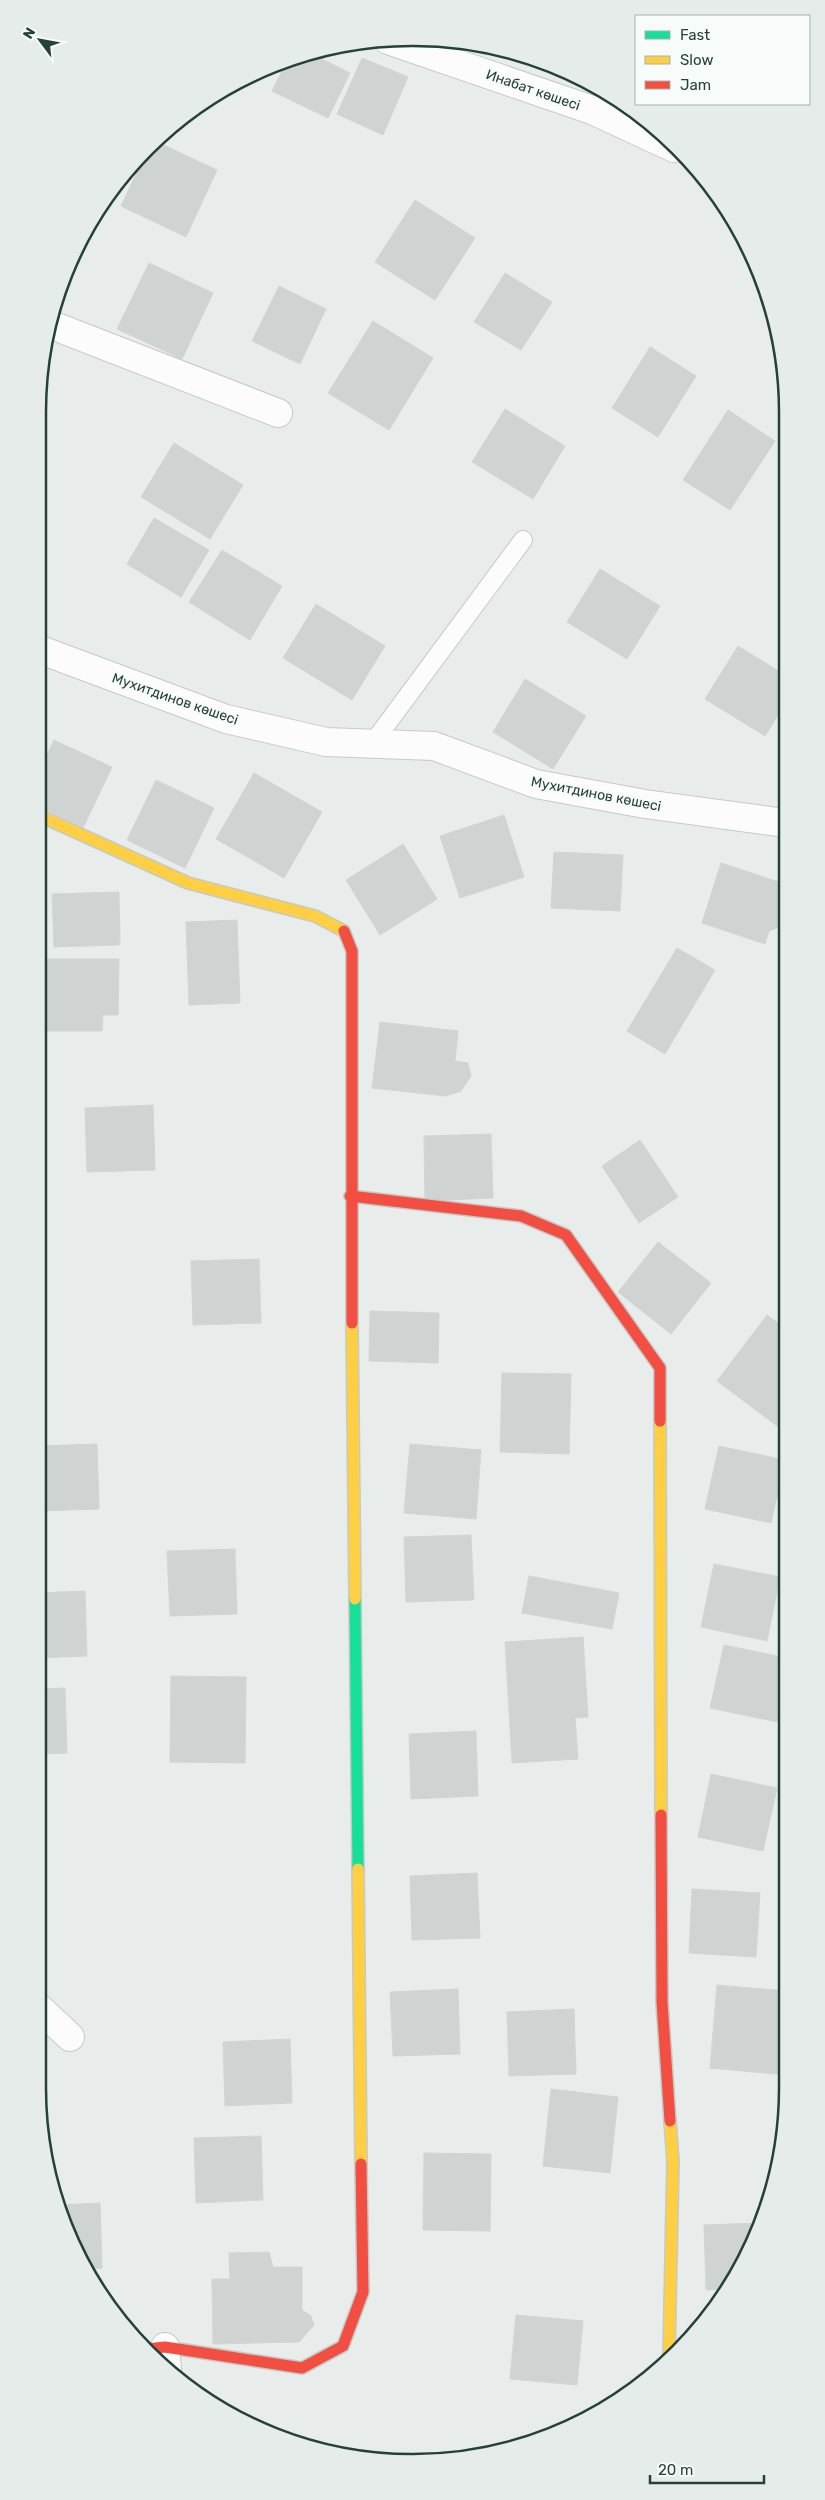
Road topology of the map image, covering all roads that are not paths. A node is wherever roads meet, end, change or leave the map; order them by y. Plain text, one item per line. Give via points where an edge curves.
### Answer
1 (406, 46) edge
2 (657, 140) edge
3 (57, 327) edge
4 (278, 413) dead end
5 (523, 540) dead end
6 (46, 652) edge
7 (372, 744) junction
8 (46, 819) edge
9 (779, 823) edge
10 (350, 1196) junction
11 (46, 2014) edge
12 (70, 2037) dead end
13 (669, 2348) edge
14 (163, 2355) edge

1 - 2 street, Инабат көшесі via 592,110
3 - 4 street
5 - 7 lane
6 - 7 street, Мухитдинов көшесі via 226,719 326,742
7 - 9 street, Мухитдинов көшесі via 434,746 536,784
8 - 10 street via 188,883 315,916 343,930 352,952
10 - 13 street via 521,1216 566,1235 660,1368 662,2002 673,2161
10 - 14 street via 363,2292 343,2346 302,2368
11 - 12 street

